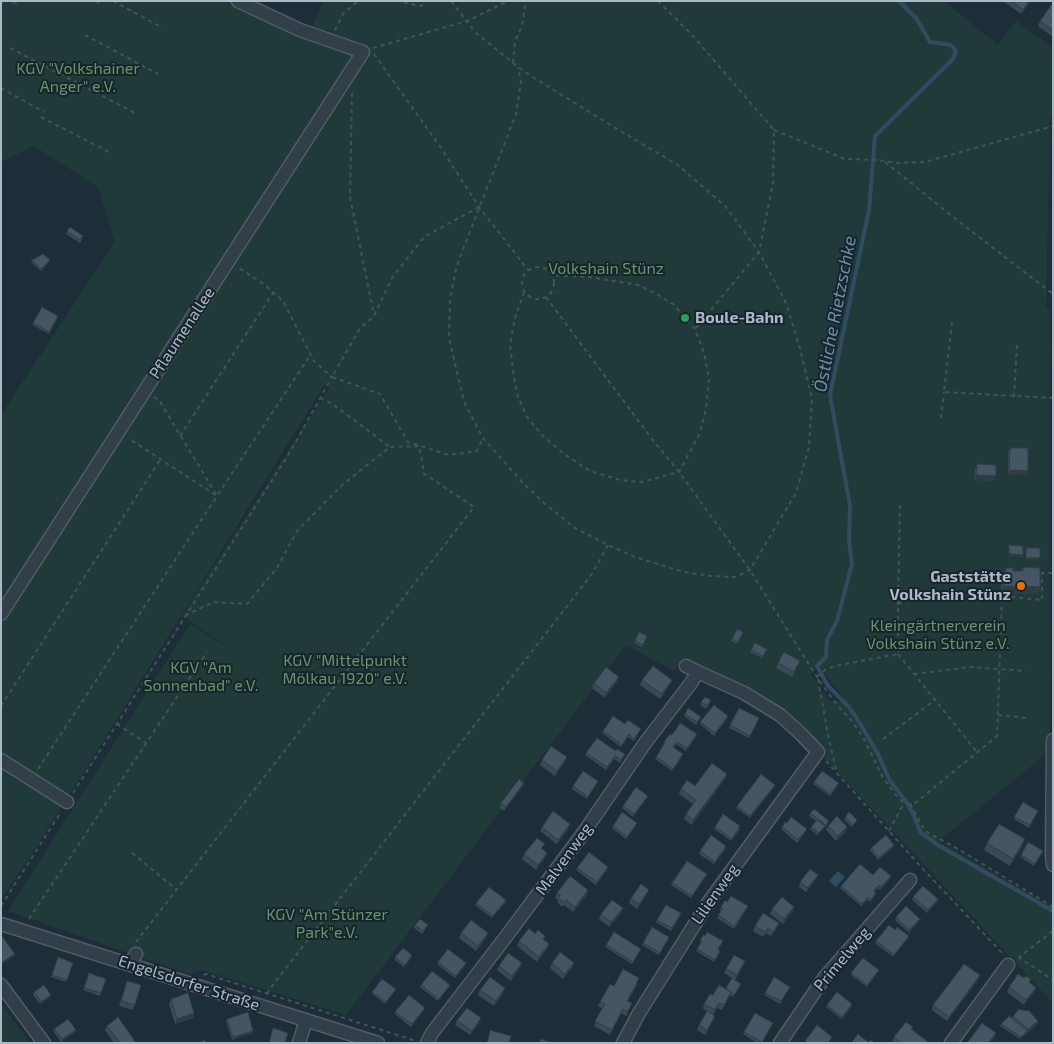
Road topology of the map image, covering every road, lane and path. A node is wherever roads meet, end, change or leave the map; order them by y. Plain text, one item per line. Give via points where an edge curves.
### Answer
1 (96, 1) edge
2 (114, 1) edge
3 (238, 1) edge
4 (358, 1) edge
5 (396, 1) edge
6 (426, 1) edge
7 (451, 1) edge
8 (508, 1) edge
9 (526, 1) edge
10 (658, 1) edge
11 (101, 4) dead end
12 (467, 21) junction
13 (163, 28) dead end
14 (85, 35) dead end
15 (332, 41) junction
16 (10, 48) dead end
17 (369, 54) junction
18 (513, 63) junction
19 (518, 67) junction
20 (158, 74) dead end
21 (1, 88) edge
22 (352, 93) dead end
23 (44, 112) dead end
24 (136, 113) dead end
25 (41, 117) dead end
26 (1053, 126) edge
27 (774, 130) junction
28 (110, 153) dead end
29 (885, 162) junction
30 (479, 207) junction
31 (759, 252) junction
32 (228, 261) junction
33 (528, 270) junction
34 (552, 275) junction
35 (274, 292) junction
36 (524, 292) junction
37 (1053, 294) edge
38 (546, 297) junction
39 (374, 316) junction
40 (952, 322) dead end
41 (695, 329) junction
42 (1017, 344) dead end
43 (310, 354) junction
44 (332, 377) junction
45 (144, 392) junction
46 (944, 392) junction
47 (1014, 397) junction
48 (320, 398) junction
49 (1053, 398) edge
50 (941, 418) dead end
51 (118, 432) junction
52 (180, 436) junction
53 (482, 438) junction
54 (390, 446) junction
55 (160, 460) junction
56 (679, 472) junction
57 (217, 496) junction
58 (900, 501) dead end
59 (608, 546) junction
60 (750, 570) junction
61 (1053, 573) edge
62 (1002, 596) junction
63 (898, 605) junction
64 (1, 614) edge
65 (186, 615) junction
66 (207, 652) dead end
67 (898, 654) junction
68 (1000, 670) junction
69 (1026, 671) dead end
70 (914, 674) junction
71 (818, 677) junction
72 (935, 700) junction
73 (1, 706) edge
74 (998, 715) junction
75 (1028, 718) dead end
76 (117, 724) junction
77 (883, 739) dead end
78 (1053, 740) edge
79 (146, 743) junction
80 (818, 752) junction
81 (977, 752) junction
82 (1052, 755) edge
83 (1, 760) edge
84 (837, 773) junction
85 (31, 779) junction
86 (81, 780) dead end
87 (67, 802) dead end
88 (904, 803) junction
89 (910, 804) junction
90 (58, 817) dead end
91 (889, 831) junction
92 (132, 854) dead end
93 (1052, 859) edge
94 (910, 880) dead end
95 (176, 890) junction
96 (1, 906) edge
97 (1053, 907) edge
98 (26, 923) dead end
99 (1, 924) edge
100 (1053, 932) edge
101 (133, 953) junction
102 (1053, 954) edge
103 (1053, 963) edge
104 (1008, 965) joint
105 (1053, 980) edge
106 (1, 985) edge
107 (306, 1020) junction
108 (44, 1043) edge
109 (299, 1043) edge
110 (378, 1043) edge
111 (421, 1043) edge
112 (427, 1043) edge
113 (623, 1043) edge
114 (780, 1043) edge
115 (951, 1043) edge

1 - 11 path
2 - 13 path
3 - 15 street
4 - 15 path via 342,14
5 - 6 path via 421,6
7 - 12 path
8 - 12 path
9 - 18 path
10 - 27 path via 692,35
12 - 17 path
12 - 18 path via 475,32
14 - 20 path
15 - 17 street
16 - 24 path
17 - 30 path via 439,146
17 - 32 street, Pflaumenallee
18 - 19 path
19 - 30 path via 521,82 516,114
19 - 31 path via 678,165 726,207
21 - 23 path
22 - 39 path via 350,197
25 - 28 path
26 - 29 path via 925,162
27 - 29 path via 845,159
27 - 31 path via 773,183
29 - 37 path
30 - 33 path
30 - 39 path via 424,237 392,278
30 - 53 path via 457,265 450,298 450,338 464,402
31 - 41 path
31 - 60 path via 786,303 812,398 809,447 796,493
32 - 35 path
32 - 45 street, Pflaumenallee
33 - 34 path via 535,266 544,267
33 - 36 path via 521,282
34 - 38 path via 554,287
34 - 41 path via 588,276 639,285 673,304
35 - 43 path via 283,301
35 - 52 path
36 - 38 path via 533,299
36 - 56 path via 510,345 514,377 527,417 542,435 590,471 620,480 642,482
38 - 56 path
39 - 44 path via 360,328
40 - 46 path
41 - 56 path via 704,353 708,380 706,409 700,433
42 - 47 path
43 - 44 path
43 - 57 path
44 - 48 path
44 - 53 path via 380,394 408,442 449,455 477,452
45 - 51 street, Pflaumenallee
45 - 52 path via 159,400
46 - 47 path
46 - 50 path
47 - 49 path
48 - 54 path
48 - 65 path via 290,452
51 - 55 path
51 - 64 street, Pflaumenallee
52 - 57 path
53 - 59 path via 544,503 575,528
54 - 65 path via 342,485 297,531 277,568 247,604 214,602
54 - 95 path via 419,446 423,473 474,506
55 - 57 path
55 - 73 path
56 - 60 path
57 - 85 path
58 - 63 path
59 - 60 path via 684,572 734,577
59 - 111 path via 592,574 267,994
60 - 71 path
61 - 62 path via 1042,573 1042,600
62 - 63 path via 907,595
62 - 68 path
63 - 67 path
65 - 76 path
66 - 79 path
67 - 70 path
67 - 71 path via 835,666
68 - 69 path
68 - 70 path via 970,667
68 - 74 path
70 - 72 path
71 - 84 path
71 - 88 path via 863,737 883,778
72 - 77 path
72 - 81 path
74 - 75 path
74 - 81 path via 998,736
76 - 79 path
76 - 86 path
78 - 82 street
79 - 98 path
80 - 84 path
80 - 112 street, Malvenweg via 780,715 692,669 691,683
80 - 113 street, Lilienweg via 708,903 638,1013
81 - 89 path
82 - 93 street
83 - 85 street
84 - 91 path
85 - 87 street
88 - 89 path
88 - 91 path
89 - 97 path via 925,831
90 - 96 path
91 - 104 path via 1011,962
92 - 95 path
94 - 114 street, Primelweg via 824,978
95 - 101 path
99 - 101 street, Engelsdorfer Straße
100 - 105 path via 1018,958
101 - 107 street, Engelsdorfer Straße
102 - 103 path
104 - 115 street
106 - 108 street
107 - 109 street
107 - 110 street, Engelsdorfer Straße

